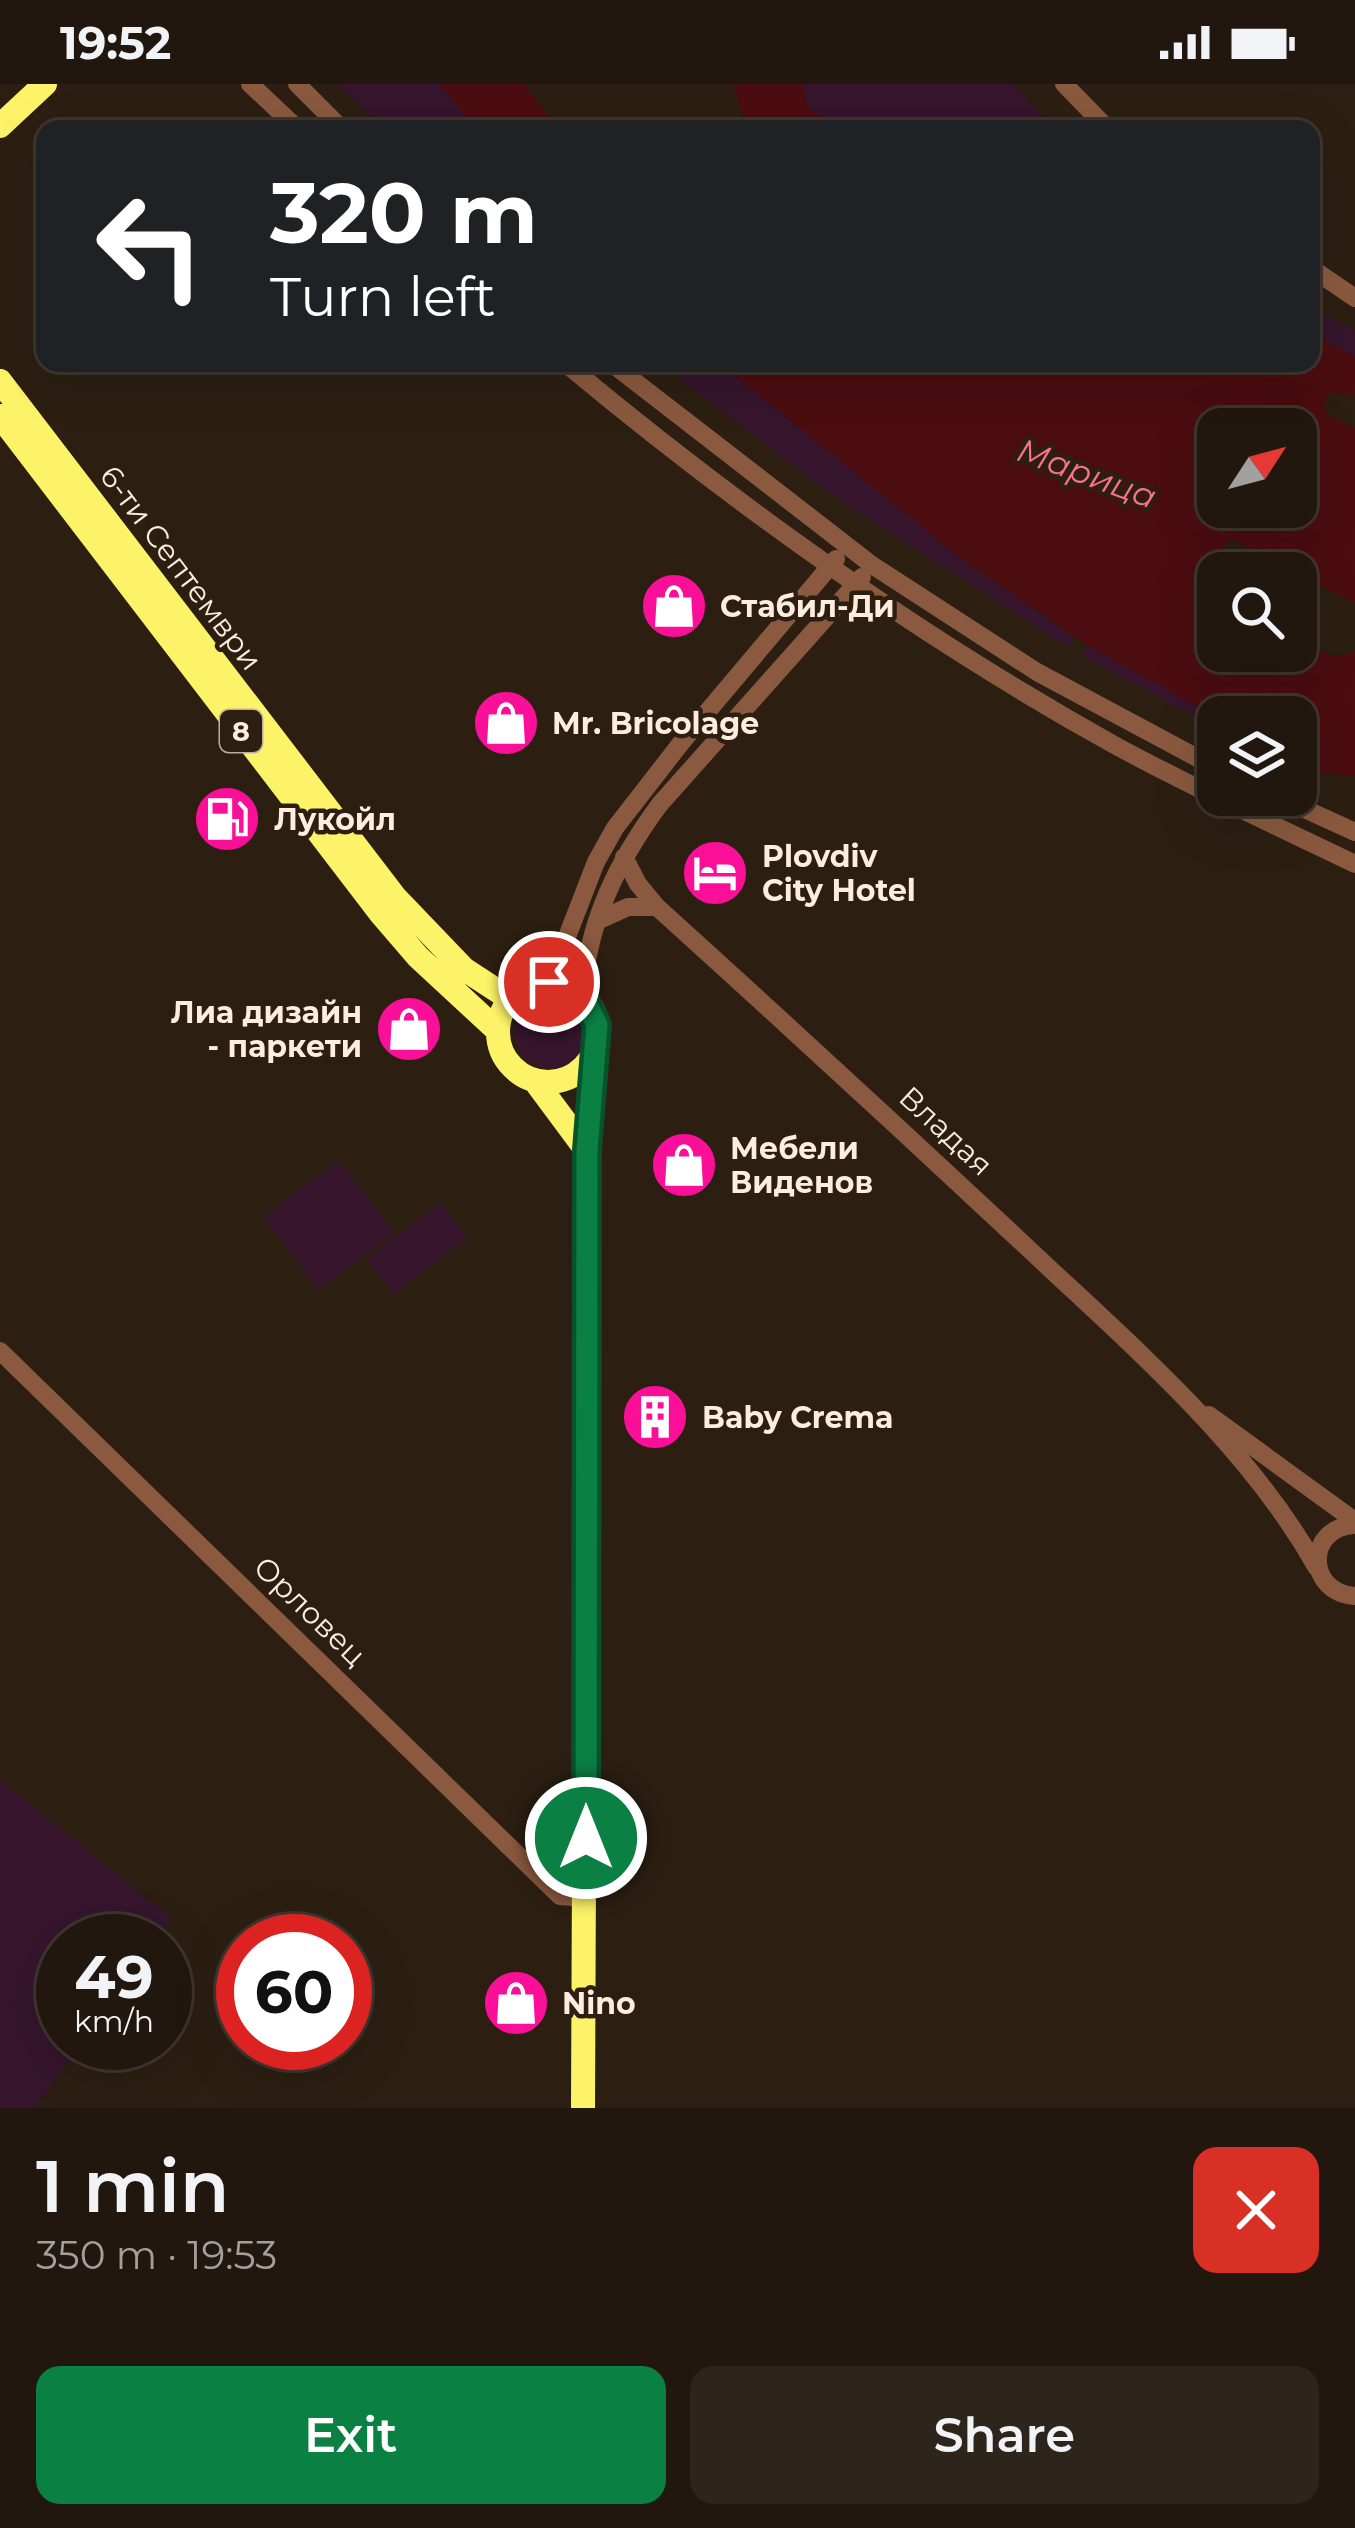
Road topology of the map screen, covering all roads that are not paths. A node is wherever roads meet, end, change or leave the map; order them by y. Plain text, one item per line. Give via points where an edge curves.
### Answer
1 (45, 84) edge
2 (250, 84) edge
3 (298, 84) edge
4 (1064, 84) edge
5 (288, 120) edge
6 (333, 120) edge
7 (1099, 120) edge
8 (4, 124) edge
9 (1320, 274) edge
10 (1355, 298) edge
11 (576, 372) edge
12 (623, 372) edge
13 (0, 381) edge
14 (0, 416) edge
15 (847, 547) junction
16 (872, 566) junction
17 (830, 567) junction
18 (855, 586) junction
19 (1197, 758) edge
20 (1317, 815) edge
21 (1355, 832) edge
22 (625, 857) junction
23 (1355, 864) edge
24 (657, 907) junction
25 (597, 920) junction
26 (549, 982) junction
27 (584, 998) junction
28 (510, 999) junction
29 (498, 1031) junction
30 (592, 1056) junction
31 (535, 1081) junction
32 (587, 1150) junction
33 (0, 1351) edge
34 (1190, 1403) junction
35 (1355, 1523) edge
36 (1317, 1568) junction
37 (1353, 1599) edge
38 (586, 1898) junction
39 (583, 2108) edge

1 - 8 main road
2 - 5 street
3 - 6 street
4 - 7 street
9 - 10 street
11 - 17 street
12 - 15 street
13 - 28 main road, 6-ти Септември / 8 via 395,897 464,969
14 - 29 main road, 6-ти Септември / 8 via 381,914
15 - 16 street
15 - 17 street
16 - 18 street
16 - 19 street via 1037,672
17 - 18 street
17 - 26 street via 615,828
18 - 22 street via 660,804
18 - 23 street via 1119,747
20 - 21 street
22 - 24 street, Владая
22 - 25 street
24 - 25 street via 628,907
24 - 34 street, Владая
25 - 27 street
26 - 27 main road
26 - 28 main road
27 - 30 main road via 597,1025
28 - 29 main road
29 - 31 main road, 8 via 508,1062
30 - 31 main road via 568,1078
30 - 32 main road
31 - 32 main road, 8
32 - 38 main road
33 - 38 street, Орловец via 560,1896
34 - 35 street, Владая
34 - 36 street, Владая via 1274,1498
35 - 36 street, Владая via 1327,1534
36 - 37 street, Владая via 1329,1588
38 - 39 main road

